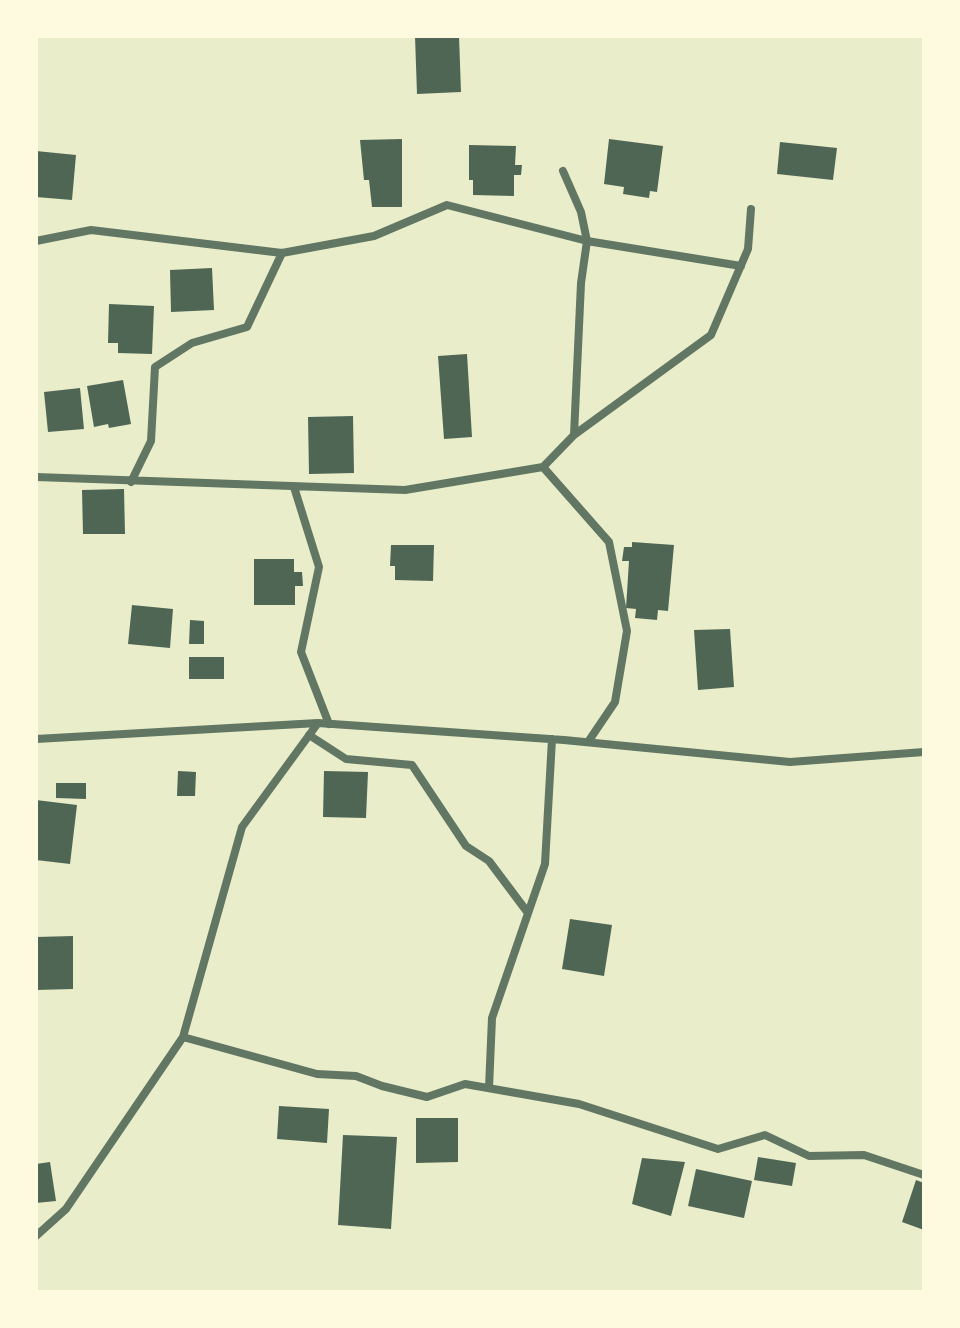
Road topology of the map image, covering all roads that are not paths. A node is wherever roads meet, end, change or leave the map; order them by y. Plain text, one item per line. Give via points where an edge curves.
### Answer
1 (563, 171) dead end
2 (751, 209) dead end
3 (36, 241) edge
4 (587, 241) junction
5 (282, 253) junction
6 (741, 266) junction
7 (574, 435) junction
8 (543, 467) junction
9 (36, 477) edge
10 (131, 482) junction
11 (294, 487) junction
12 (318, 723) junction
13 (329, 724) junction
14 (309, 735) junction
15 (36, 739) edge
16 (552, 739) junction
17 (588, 742) junction
18 (924, 752) edge
19 (528, 913) junction
20 (183, 1037) junction
21 (489, 1088) junction
22 (924, 1175) edge
23 (36, 1236) edge

1 - 4 street
2 - 6 street
3 - 5 street via 91,230
4 - 5 street via 447,205 374,236
4 - 6 street
4 - 7 street
5 - 10 street via 247,327 192,343 155,367 151,441
6 - 7 street via 711,335
7 - 8 street
8 - 11 street via 405,490
8 - 17 street via 609,542 627,631 615,702
9 - 10 street
10 - 11 street
11 - 13 street via 319,567 301,652
12 - 13 street
12 - 14 street
12 - 15 street
13 - 16 street
14 - 19 street via 346,759 412,765 466,846 489,861
14 - 20 street via 242,827
16 - 17 street
16 - 19 street via 545,864
17 - 18 street via 790,762
19 - 21 street via 492,1018
20 - 21 street via 427,1097 465,1084
20 - 23 street via 66,1209
21 - 22 street via 579,1104 718,1149 765,1135 809,1156 864,1155

